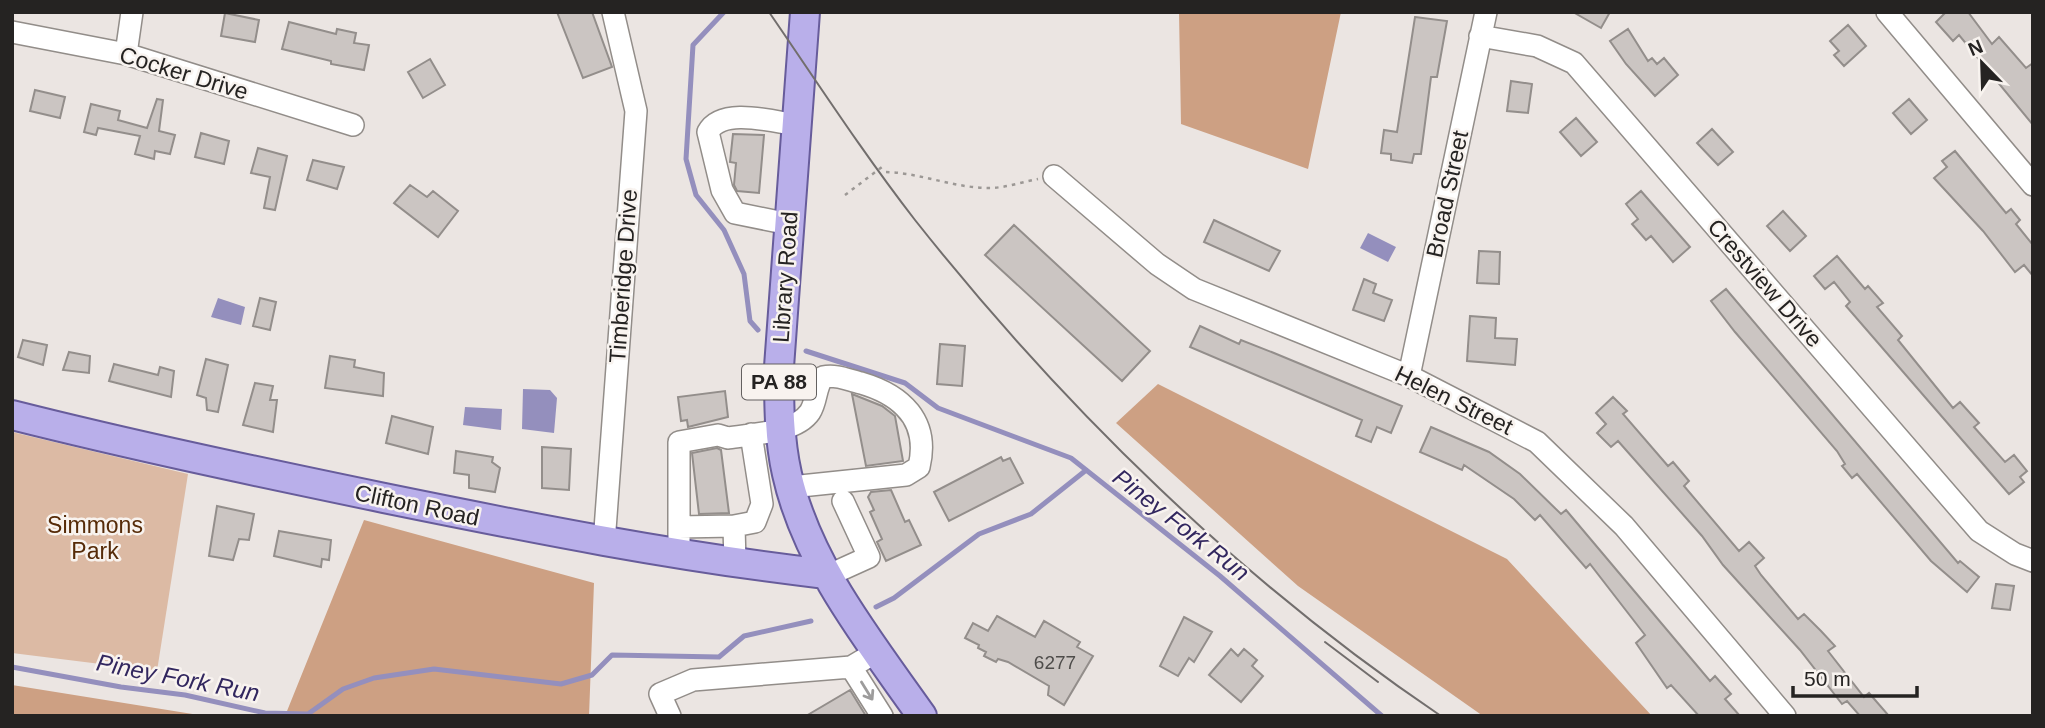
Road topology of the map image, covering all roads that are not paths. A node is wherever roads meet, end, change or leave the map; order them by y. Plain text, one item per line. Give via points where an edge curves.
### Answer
1 (132, 12) edge
2 (613, 12) edge
3 (805, 12) edge
4 (1486, 12) edge
5 (1887, 12) edge
6 (12, 32) edge
7 (1480, 36) junction
8 (126, 54) junction
9 (353, 125) dead end
10 (797, 125) junction
11 (1054, 176) road end
12 (2033, 185) edge
13 (789, 225) junction
14 (1409, 376) junction
15 (12, 415) edge
16 (781, 428) junction
17 (751, 434) junction
18 (793, 493) junction
19 (843, 501) dead end
20 (762, 504) junction
21 (734, 526) junction
22 (679, 541) junction
23 (604, 543) junction
24 (2033, 561) edge
25 (735, 563) junction
26 (827, 575) junction
27 (878, 651) junction
28 (851, 667) junction
29 (918, 714) edge
30 (670, 716) edge
31 (881, 716) edge
32 (1785, 716) edge

1 - 8 street
2 - 23 street, Timberidge Drive via 636,111
3 - 10 main road, Library Road / PA 88
4 - 7 street, Broad Street
5 - 12 street
6 - 8 street, Cocker Drive
7 - 14 street, Broad Street
7 - 24 street, Crestview Drive via 1538,46 1574,63 1979,531
8 - 9 street, Cocker Drive
10 - 13 main road, Library Road / PA 88
10 - 13 street via 740,118 723,120 708,132 722,190 735,213
11 - 14 street, Helen Street via 1157,264 1194,289
13 - 16 main road, Library Road / PA 88 via 779,354
14 - 32 street, Helen Street via 1537,442 1624,526
15 - 23 main road, Clifton Road via 208,461
16 - 17 street
16 - 18 main road, Library Road / PA 88
16 - 18 street via 803,421 812,409 815,388 823,377 833,375 887,391 905,407 921,440 919,467 906,475
17 - 20 street
17 - 22 street via 679,442
18 - 20 street
18 - 26 main road, Library Road / PA 88
19 - 26 street via 869,557
20 - 21 street via 755,522
21 - 22 street
21 - 25 street
22 - 23 main road, Clifton Road
22 - 25 main road, Clifton Road
25 - 26 main road, Clifton Road
26 - 27 main road, Library Road / PA 88
27 - 28 street
27 - 29 main road, Library Road / PA 88
28 - 30 street via 693,680 660,694
28 -> 31 street

